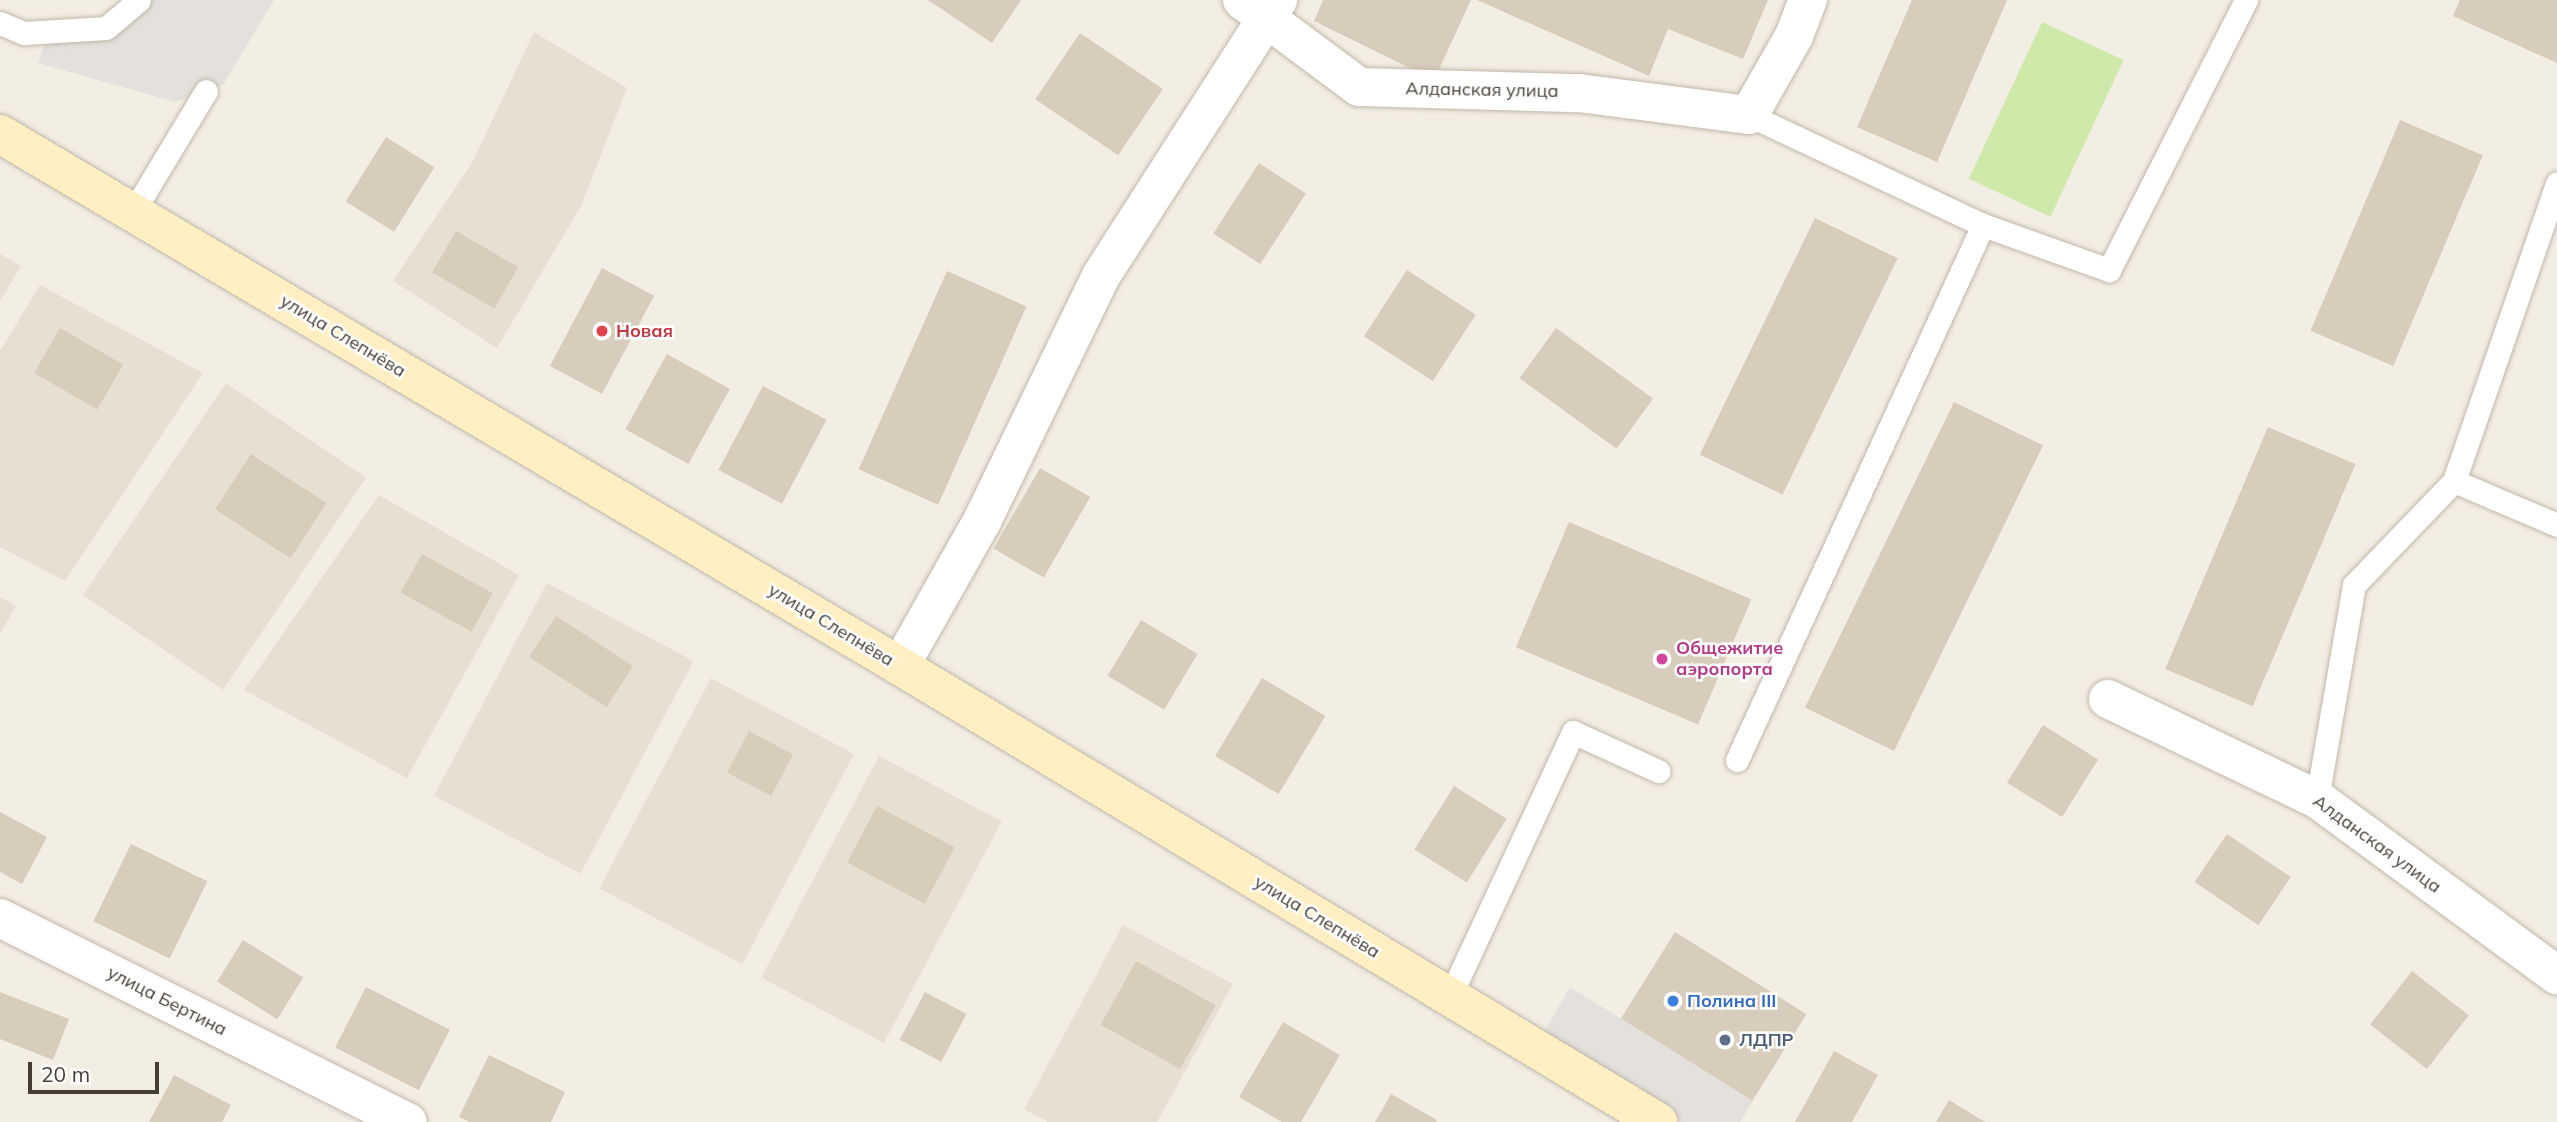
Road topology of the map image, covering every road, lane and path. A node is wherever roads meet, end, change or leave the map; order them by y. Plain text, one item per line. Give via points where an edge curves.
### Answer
1 (139, 0) edge
2 (1808, 0) edge
3 (2246, 0) edge
4 (1263, 5) edge
5 (0, 23) edge
6 (206, 91) dead end
7 (1749, 115) junction
8 (0, 134) edge
9 (2557, 183) edge
10 (133, 212) junction
11 (1983, 225) junction
12 (2454, 481) junction
13 (2557, 525) edge
14 (900, 666) junction
15 (2108, 699) dead end
16 (1737, 760) dead end
17 (1658, 771) dead end
18 (2317, 799) junction
19 (0, 918) edge
20 (2557, 975) edge
21 (1450, 996) junction
22 (408, 1122) edge
23 (1658, 1122) edge

1 - 5 lane via 106,28 24,33
2 - 7 street via 1794,36
3 - 11 lane via 2109,270
4 - 7 street, Алданская улица via 1359,87 1579,93
4 - 14 street via 1101,276 983,519
6 - 10 lane
7 - 11 lane
8 - 10 street, улица Слепнёва
9 - 12 lane
10 - 14 street, улица Слепнёва
11 - 16 lane
12 - 13 lane
12 - 18 lane via 2354,585
14 - 21 street, улица Слепнёва
15 - 18 street, Алданская улица
17 - 21 lane via 1573,732
18 - 20 street, Алданская улица
19 - 22 street, улица Бертина
21 - 23 street, улица Слепнёва

